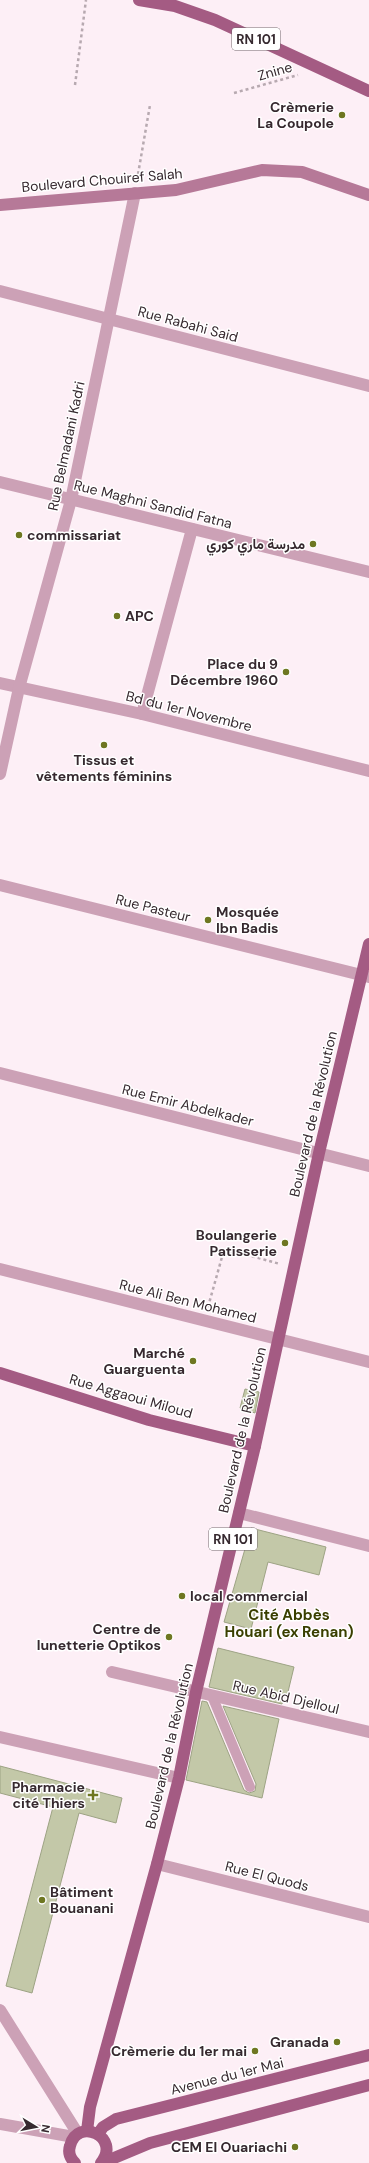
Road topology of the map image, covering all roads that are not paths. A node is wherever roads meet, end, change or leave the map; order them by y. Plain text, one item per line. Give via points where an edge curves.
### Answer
1 (139, 0) edge
2 (369, 91) edge
3 (135, 193) junction
4 (369, 195) edge
5 (0, 205) edge
6 (0, 290) edge
7 (108, 319) junction
8 (369, 386) edge
9 (0, 482) edge
10 (71, 500) junction
11 (192, 529) junction
12 (369, 572) edge
13 (0, 683) edge
14 (19, 688) junction
15 (142, 714) junction
16 (369, 771) edge
17 (0, 774) edge
18 (0, 885) edge
19 (369, 944) edge
20 (365, 976) edge
21 (0, 1073) edge
22 (319, 1153) junction
23 (369, 1166) edge
24 (0, 1269) edge
25 (278, 1339) junction
26 (369, 1362) edge
27 (0, 1373) edge
28 (255, 1446) junction
29 (239, 1513) junction
30 (369, 1546) edge
31 (112, 1672) dead end
32 (196, 1692) junction
33 (212, 1696) junction
34 (369, 1732) edge
35 (0, 1737) edge
36 (180, 1778) junction
37 (250, 1787) dead end
38 (158, 1864) junction
39 (369, 1918) edge
40 (0, 2010) edge
41 (369, 2055) edge
42 (369, 2086) edge
43 (0, 2124) edge
44 (84, 2134) junction
45 (73, 2162) edge
46 (101, 2163) edge

1 - 2 main road, RN 101 via 175,6 215,20
3 - 4 main road, Boulevard Chouiref Salah via 176,190 262,170 302,172
3 - 5 main road, Boulevard Chouiref Salah
3 - 7 street, Rue Belmadani Kadri
6 - 7 street, Rue Rabahi Said
7 - 8 street, Rue Rabahi Said
7 - 10 street, Rue Belmadani Kadri
9 - 10 street, Rue Maghni Sandid Fatna
10 - 11 street, Rue Maghni Sandid Fatna
10 - 14 street, Rue Belmadani Kadri
11 - 12 street, Rue Maghni Sandid Fatna
11 - 15 street
13 - 14 street, Bd du 1er Novembre
14 - 15 street, Bd du 1er Novembre
14 - 17 street, Rue Belmadani Kadri
15 - 16 street, Bd du 1er Novembre
18 - 20 street, Rue Pasteur
19 - 20 main road, Boulevard de la Révolution / RN 101
20 - 22 main road, Boulevard de la Révolution / RN 101
21 - 22 street, Rue Emir Abdelkader
22 - 23 street, Rue Emir Abdelkader
22 - 25 main road, Boulevard de la Révolution / RN 101
24 - 25 street, Rue Ali Ben Mohamed
25 - 26 street, Rue Ali Ben Mohamed
25 - 28 main road, Boulevard de la Révolution / RN 101
27 - 28 main road, Rue Aggaoui Miloud via 150,1420
28 - 29 main road, Boulevard de la Révolution / RN 101
29 - 30 street
29 - 32 main road, Boulevard de la Révolution / RN 101
31 - 32 street, Rue Abid Djelloul
32 - 33 street, Rue Abid Djelloul
32 - 36 main road, Boulevard de la Révolution / RN 101
33 - 34 street, Rue Abid Djelloul
33 - 37 lane
35 - 36 street
36 - 38 main road, Boulevard de la Révolution / RN 101
38 - 39 street, Rue El Quods
38 - 44 main road, Boulevard de la Révolution / RN 101
40 - 44 street
41 - 44 main road, Avenue du 1er Mai via 116,2119
42 - 46 main road via 150,2143
43 - 44 street
44 - 45 main road, Boulevard de la Révolution via 69,2148
44 - 46 main road via 105,2142 105,2158

